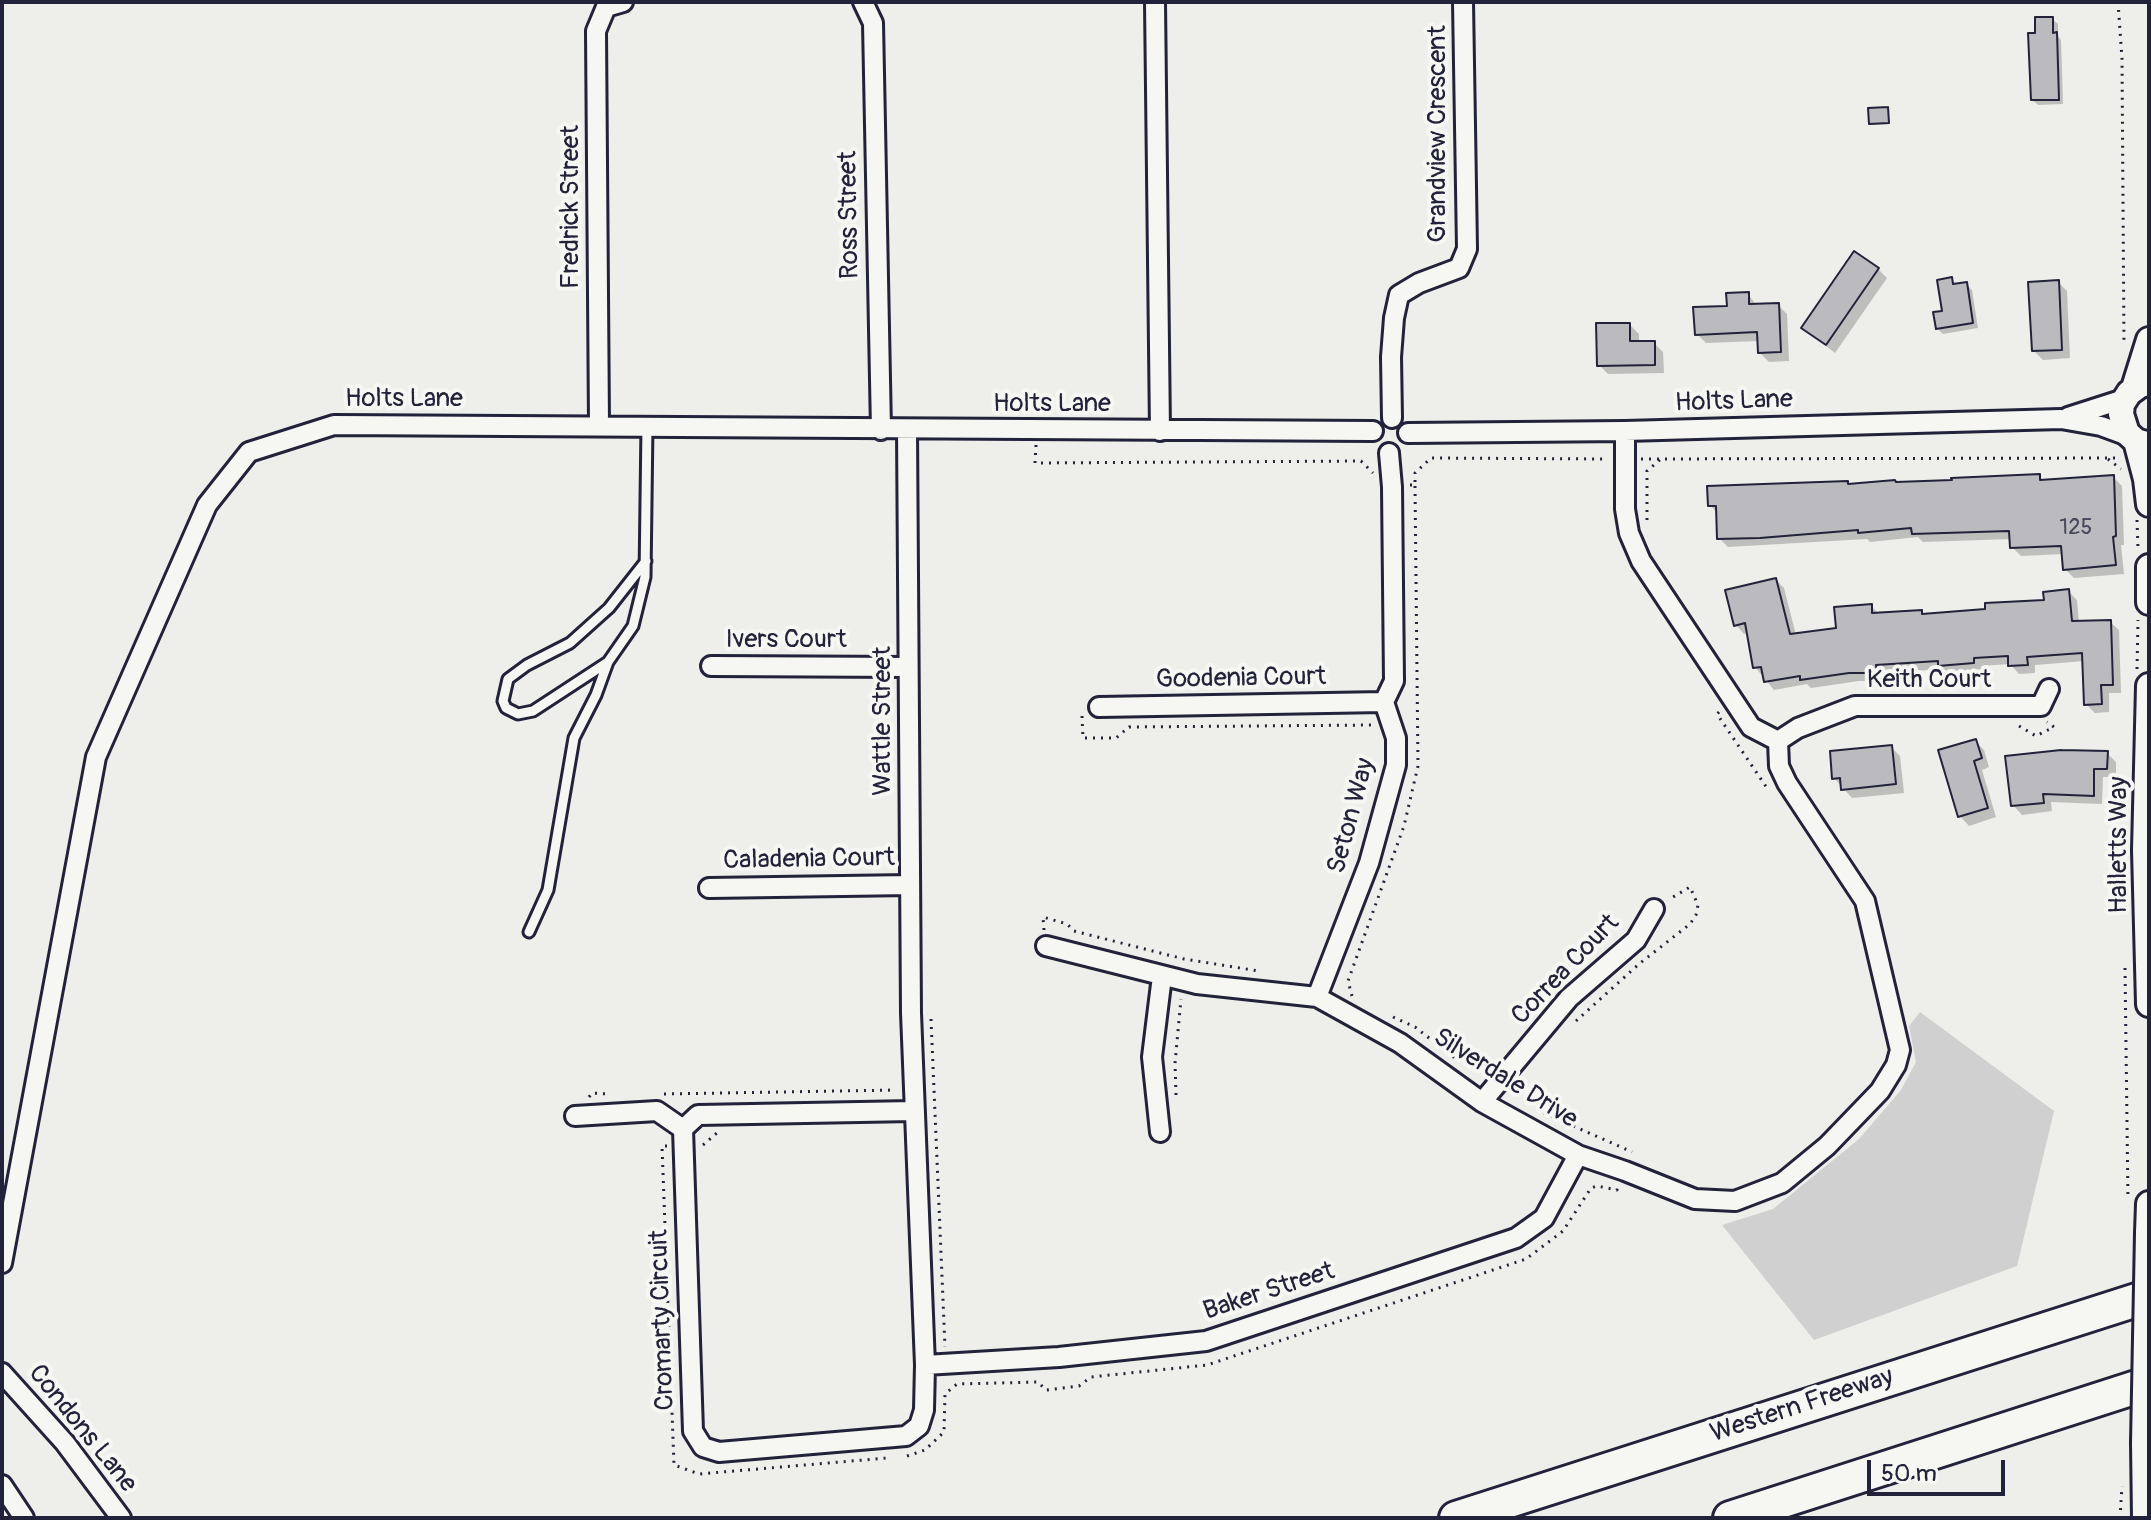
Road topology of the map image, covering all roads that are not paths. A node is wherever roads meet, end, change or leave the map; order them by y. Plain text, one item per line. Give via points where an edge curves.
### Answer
1 (623, 2) edge
2 (863, 2) edge
3 (1155, 2) edge
4 (1463, 2) edge
5 (2149, 340) edge
6 (2136, 390) edge
7 (1392, 418) junction
8 (2061, 419) junction
9 (599, 425) junction
10 (647, 425) junction
11 (907, 429) junction
12 (881, 430) junction
13 (1160, 431) junction
14 (1373, 431) junction
15 (1625, 431) junction
16 (1408, 433) junction
17 (2139, 441) edge
18 (1389, 453) junction
19 (2149, 504) edge
20 (646, 561) junction
21 (2149, 567) edge
22 (2149, 602) edge
23 (608, 662) junction
24 (711, 666) dead end
25 (908, 667) junction
26 (2149, 686) edge
27 (1384, 702) junction
28 (2045, 705) road end
29 (1099, 707) road end
30 (1778, 741) junction
31 (2148, 777) edge
32 (910, 885) junction
33 (709, 888) dead end
34 (1654, 909) dead end
35 (529, 932) dead end
36 (1046, 946) dead end
37 (1172, 978) junction
38 (1317, 997) junction
39 (2149, 1004) edge
40 (911, 1013) joint
41 (1482, 1102) junction
42 (913, 1111) junction
43 (575, 1116) road end
44 (1160, 1132) road end
45 (683, 1137) junction
46 (1578, 1155) junction
47 (2149, 1204) edge
48 (2148, 1233) edge
49 (2, 1263) edge
50 (2149, 1296) edge
51 (925, 1365) junction
52 (2, 1373) edge
53 (2149, 1383) edge
54 (2, 1485) edge
55 (24, 1518) edge
56 (121, 1518) edge
57 (1456, 1518) edge
58 (1730, 1518) edge
59 (2145, 1518) edge

1 - 9 street, Fredrick Street via 606,7 596,31
2 - 12 street, Ross Street via 873,23
3 - 13 street
4 - 7 street, Grandview Crescent via 1467,249 1459,268 1399,295 1391,357
5 - 6 street
6 - 8 street, Holts Lane
6 - 17 street via 2121,419
7 - 14 street via 1380,421
7 - 16 street via 1403,422
8 - 15 street, Holts Lane
8 - 17 street, Holts Lane via 2101,426
9 - 10 street, Holts Lane
9 - 49 street, Holts Lane via 334,425 249,452 207,505 96,757
10 - 12 street, Holts Lane
10 - 20 lane
11 - 12 street, Holts Lane
11 - 13 street, Holts Lane
11 - 25 street, Wattle Street
13 - 14 street, Holts Lane
14 - 18 street via 1376,446
15 - 16 street, Holts Lane
15 - 30 street via 1625,509 1641,561 1751,727
16 - 18 street via 1406,445
17 - 19 street
18 - 27 street via 1394,681
20 - 23 lane via 633,626
20 - 23 lane via 609,608 570,643 508,679 503,701 518,714 533,711
21 - 22 street
23 - 35 lane via 574,738 548,890
24 - 25 street, Ivers Court
25 - 32 street, Wattle Street
26 - 31 street, Halletts Way
27 - 29 street, Goodenia Court
27 - 38 street, Seton Way via 1396,738 1396,765 1380,831
28 - 30 street, Keith Court via 1855,706
30 - 46 street, Silverdale Drive via 1779,766 1787,783 1865,901 1900,1050 1896,1065 1880,1091 1827,1146 1782,1183 1735,1201 1695,1199
31 - 39 street, Halletts Way
32 - 33 street, Caladenia Court
32 - 40 street, Wattle Street
34 - 41 street, Correa Court via 1636,940 1569,998
36 - 37 street, Silverdale Drive
37 - 38 street, Silverdale Drive
37 - 44 street via 1152,1057
38 - 41 street, Silverdale Drive via 1400,1043
40 - 42 street, Cromarty Circuit
41 - 46 street, Silverdale Drive
42 - 45 street via 698,1115
42 - 51 street, Cromarty Circuit
43 - 45 street via 657,1111
45 - 51 street, Cromarty Circuit via 693,1431 703,1447 719,1452 906,1436 922,1418
46 - 51 street, Baker Street via 1544,1218 1516,1238 1206,1341
47 - 48 street
48 - 59 street, bridge
50 - 57 highway, Western Freeway
52 - 56 street, Condons Lane via 65,1443
53 - 58 highway
54 - 55 street

